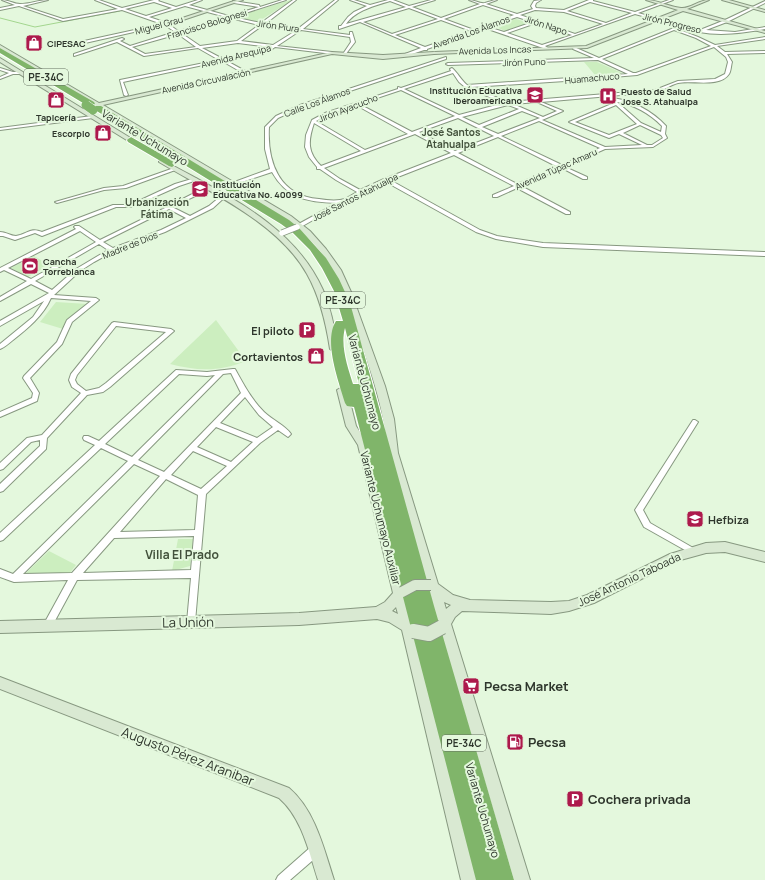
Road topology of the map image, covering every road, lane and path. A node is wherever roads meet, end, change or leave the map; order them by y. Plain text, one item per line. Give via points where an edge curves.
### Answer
1 (2, 0) edge
2 (47, 0) edge
3 (96, 0) edge
4 (156, 0) edge
5 (191, 0) edge
6 (201, 0) edge
7 (241, 0) edge
8 (284, 0) edge
9 (296, 0) edge
10 (336, 0) edge
11 (351, 0) edge
12 (390, 0) edge
13 (434, 0) edge
14 (470, 0) edge
15 (496, 0) edge
16 (540, 0) edge
17 (591, 0) edge
18 (648, 0) edge
19 (672, 0) edge
20 (707, 0) edge
21 (724, 0) edge
22 (196, 2) junction
23 (234, 2) junction
24 (765, 2) edge
25 (483, 4) junction
26 (664, 4) junction
27 (14, 5) junction
28 (186, 5) junction
29 (370, 6) junction
30 (262, 7) junction
31 (410, 7) junction
32 (176, 8) junction
33 (753, 8) junction
34 (0, 9) edge
35 (122, 9) junction
36 (535, 9) junction
37 (685, 10) junction
38 (205, 11) junction
39 (564, 11) junction
40 (765, 11) edge
41 (635, 13) junction
42 (517, 16) junction
43 (146, 17) junction
44 (226, 18) junction
45 (441, 19) junction
46 (658, 20) junction
47 (726, 21) junction
48 (361, 22) junction
49 (535, 22) junction
50 (166, 24) junction
51 (262, 24) junction
52 (607, 24) junction
53 (160, 26) junction
54 (343, 26) junction
55 (682, 26) junction
56 (486, 27) junction
57 (765, 28) edge
58 (674, 29) junction
59 (299, 30) junction
60 (755, 30) junction
61 (474, 31) junction
62 (700, 31) junction
63 (765, 32) edge
64 (178, 33) junction
65 (504, 33) junction
66 (335, 34) junction
67 (392, 35) junction
68 (576, 35) junction
69 (691, 35) junction
70 (352, 36) junction
71 (765, 38) edge
72 (118, 41) junction
73 (235, 43) junction
74 (76, 44) dead end
75 (0, 46) edge
76 (275, 46) junction
77 (713, 46) junction
78 (130, 47) junction
79 (544, 47) junction
80 (200, 48) junction
81 (574, 48) junction
82 (425, 49) junction
83 (0, 50) edge
84 (332, 52) junction
85 (346, 52) junction
86 (442, 52) junction
87 (765, 52) edge
88 (434, 53) junction
89 (723, 53) junction
90 (0, 54) edge
91 (75, 55) dead end
92 (406, 56) junction
93 (445, 58) junction
94 (599, 59) junction
95 (0, 60) edge
96 (223, 60) junction
97 (448, 64) junction
98 (0, 69) edge
99 (454, 71) junction
100 (244, 72) junction
101 (13, 73) junction
102 (21, 74) junction
103 (633, 74) junction
104 (0, 78) edge
105 (466, 86) junction
106 (399, 88) junction
107 (126, 95) dead end
108 (609, 95) junction
109 (492, 96) junction
110 (596, 96) junction
111 (537, 101) junction
112 (615, 102) junction
113 (510, 103) junction
114 (356, 104) junction
115 (91, 108) junction
116 (523, 109) junction
117 (457, 117) junction
118 (541, 119) junction
119 (313, 121) junction
120 (640, 124) junction
121 (478, 127) junction
122 (0, 129) edge
123 (414, 133) junction
124 (620, 133) junction
125 (663, 134) junction
126 (500, 137) junction
127 (131, 140) junction
128 (646, 145) junction
129 (604, 148) junction
130 (364, 151) junction
131 (457, 153) junction
132 (562, 166) junction
133 (319, 168) junction
134 (176, 169) junction
135 (272, 170) junction
136 (197, 177) junction
137 (585, 178) dead end
138 (386, 180) junction
139 (231, 184) junction
140 (516, 186) junction
141 (208, 188) junction
142 (360, 192) junction
143 (495, 196) dead end
144 (223, 197) junction
145 (148, 198) junction
146 (57, 202) dead end
147 (344, 202) junction
148 (169, 208) junction
149 (568, 213) dead end
150 (189, 217) junction
151 (72, 223) junction
152 (298, 225) junction
153 (80, 229) junction
154 (279, 232) junction
155 (0, 234) edge
156 (99, 242) junction
157 (112, 250) junction
158 (765, 254) edge
159 (2, 269) edge
160 (31, 281) junction
161 (50, 294) junction
162 (0, 298) edge
163 (0, 324) edge
164 (340, 324) junction
165 (353, 339) junction
166 (0, 347) edge
167 (221, 372) junction
168 (85, 393) junction
169 (244, 394) junction
170 (1, 416) edge
171 (695, 422) dead end
172 (216, 424) junction
173 (278, 427) junction
174 (288, 434) dead end
175 (44, 436) junction
176 (86, 438) dead end
177 (258, 441) junction
178 (100, 444) junction
179 (363, 445) junction
180 (192, 448) junction
181 (393, 453) junction
182 (133, 460) junction
183 (232, 465) junction
184 (0, 467) edge
185 (166, 476) junction
186 (1, 486) edge
187 (202, 493) junction
188 (199, 533) junction
189 (112, 535) junction
190 (0, 538) edge
191 (692, 551) junction
192 (765, 557) edge
193 (0, 573) edge
194 (195, 574) junction
195 (74, 576) junction
196 (14, 578) junction
197 (432, 586) junction
198 (401, 593) junction
199 (471, 604) junction
200 (377, 613) junction
201 (191, 622) junction
202 (48, 624) junction
203 (443, 626) junction
204 (0, 627) edge
205 (410, 629) junction
206 (0, 683) edge
207 (316, 850) junction
208 (282, 880) edge
209 (326, 880) edge
210 (469, 880) edge
211 (488, 880) edge
212 (503, 880) edge
213 (522, 880) edge

1 - 27 street
2 - 27 street
3 - 35 street
4 - 32 street
4 - 35 street
5 - 22 street
6 - 22 street
7 - 23 main road, Miguel Grau
8 - 30 street, Francisco Bolognesi
9 - 51 street
10 - 59 street, Avenida Arequipa
11 - 29 street
12 - 29 street
12 - 31 street
13 - 31 street
14 - 25 street, Jirón Napo
15 - 25 street
16 - 36 street via 535,2
17 - 39 street
17 - 41 street, Jirón Progreso
18 - 26 main road
19 - 26 street
20 - 37 main road, Avenida Los Incas
21 - 33 main road
22 - 28 street
23 - 30 street
23 - 38 main road, Miguel Grau
24 - 33 street
25 - 42 street, Jirón Napo
25 - 45 street
26 - 37 main road
26 - 41 street
27 - 34 street
27 - 35 street via 63,20
28 - 32 street
28 - 38 street, Jirón Piura
29 - 54 street via 358,10
30 - 44 street, Francisco Bolognesi
31 - 45 street
31 - 48 street
32 - 43 street
33 - 40 main road
33 - 47 street
35 - 43 street
36 - 39 street via 548,12
36 - 42 street, Avenida Los Álamos
37 - 46 main road, Avenida Los Incas
37 - 47 main road
38 - 44 street, Jirón Piura
38 - 50 main road, Miguel Grau
39 - 52 street
41 - 46 street, Jirón Progreso
41 - 52 street
42 - 49 street, Jirón Napo
42 - 56 street, Avenida Los Álamos
43 - 50 street
44 - 51 street, Jirón Piura
44 - 64 street, Francisco Bolognesi
45 - 61 street
45 - 67 street
46 - 55 street, Jirón Progreso
46 - 81 main road, Avenida Los Incas via 596,44
47 - 60 main road
47 - 62 street
48 - 54 street
48 - 67 street
49 - 65 street
49 - 68 street, Jirón Napo
50 - 53 street, Miguel Grau
50 - 64 street
51 - 59 street, Jirón Piura
51 - 73 street
52 - 68 street
53 - 72 street
53 - 74 street, Miguel Grau
54 - 66 street
54 - 70 street
55 - 58 street
55 - 62 street, Jirón Progreso
56 - 61 street, Avenida Los Álamos
56 - 65 street
57 - 60 street, Jirón Progreso
58 - 69 street
58 - 94 street
59 - 66 street, Jirón Piura
59 - 76 street, Avenida Arequipa
60 - 62 street, Jirón Progreso via 735,33
60 - 63 main road
61 - 82 street, Avenida Los Álamos
62 - 69 street
64 - 78 street, Francisco Bolognesi
64 - 80 street
65 - 79 street
66 - 70 street, Jirón Piura
67 - 82 street
68 - 79 street
69 - 77 street
70 - 85 street via 354,42
71 - 77 street, Huamachuco
72 - 78 street
72 - 91 street
73 - 76 street, Avenida Los Incas
73 - 80 street, Avenida Los Incas
75 - 115 main road, Variante Uchumayo
76 - 84 street, Avenida Los Incas
76 - 96 street, Avenida Arequipa
77 - 89 street
77 - 103 street, Huamachuco via 643,73
78 - 80 street, Avenida Los Incas via 144,55
79 - 81 main road, Avenida Los Incas
79 - 86 main road, Avenida Los Incas
80 - 96 street
81 - 94 street
82 - 88 street
82 - 92 street, Avenida Los Álamos
83 - 115 highway, Variante Uchumayo / PE-34C
84 - 85 main road, Avenida Los Incas
84 - 100 main road, Avenida Circuvalación
85 - 92 main road, Avenida Los Incas via 383,58
86 - 88 main road, Avenida Los Incas
86 - 93 street
87 - 89 street
88 - 92 main road, Avenida Los Incas
89 - 108 street via 730,59 730,66 727,74 717,80 681,81 662,90
90 - 115 highway, Variante Uchumayo / PE-34C
93 - 97 street
93 - 135 street, Calle Los Álamos via 301,106 277,117 267,127 266,137
94 - 97 street, Jirón Puno
94 - 103 street
95 - 102 main road, Variante Uchumayo Auxiliar
96 - 100 street
96 - 107 street, Avenida Arequipa via 121,81
97 - 99 street
98 - 101 street
99 - 105 street
99 - 106 street, Jirón Ayacucho
100 - 115 main road, Avenida Circuvalación
101 - 102 street
101 - 104 street
102 - 115 main road, Variante Uchumayo Auxiliar
103 - 105 street, Huamachuco
105 - 109 street
106 - 114 street, Jirón Ayacucho
106 - 117 street
108 - 110 street
108 - 112 street
109 - 110 street via 508,100
109 - 113 street
110 - 111 street
111 - 113 street
111 - 118 street, José Santos Atahualpa via 561,111
112 - 120 street
112 - 124 street via 571,122 609,137
112 - 125 street via 634,104 648,111 664,126
113 - 116 street
113 - 117 street
114 - 119 street, Jirón Ayacucho
114 - 123 street
115 - 122 street
115 - 127 main road, Variante Uchumayo Auxiliar
115 - 136 highway, Variante Uchumayo / PE-34C
115 - 139 main road, Variante Uchumayo
115 - 165 highway, Variante Uchumayo / PE-34C via 300,233 333,276 344,303
116 - 118 street
116 - 121 street
117 - 121 street
117 - 123 street
118 - 126 street, José Santos Atahualpa
118 - 129 street
119 - 130 street
119 - 133 street, Jirón Ayacucho via 307,147 309,156
120 - 124 street
120 - 125 street
121 - 126 street
123 - 130 street
123 - 131 street
124 - 128 street
125 - 128 street, Avenida Túpac Amaru via 665,138 661,142 653,146
126 - 131 street, José Santos Atahualpa
126 - 132 street
127 - 134 main road, Variante Uchumayo Auxiliar
127 - 136 highway
128 - 129 street, Avenida Túpac Amaru
129 - 132 street, Avenida Túpac Amaru
130 - 133 street
131 - 138 street, José Santos Atahualpa
131 - 140 street
132 - 137 street
132 - 140 street, Avenida Túpac Amaru
133 - 142 street, Jirón Ayacucho
134 - 136 main road, Variante Uchumayo Auxiliar
134 - 146 street via 124,187 104,189
135 - 139 street
135 - 147 street, Calle Los Álamos via 289,192 303,198
136 - 141 main road, Variante Uchumayo Auxiliar
136 - 145 street
136 - 164 highway, Variante Uchumayo / PE-34C via 274,222 299,243 325,278
138 - 142 street, José Santos Atahualpa
138 - 158 street via 478,231 496,237 543,245
139 - 152 main road, Variante Uchumayo
140 - 143 street, Avenida Túpac Amaru
140 - 149 street
141 - 144 main road, Variante Uchumayo Auxiliar
141 - 148 street
142 - 147 street, José Santos Atahualpa
144 - 150 street, Madre de Dios via 211,207
144 - 154 main road, Variante Uchumayo Auxiliar
145 - 148 street
145 - 151 street via 131,206 115,206
147 - 152 street, José Santos Atahualpa
148 - 150 street
148 - 156 street
150 - 157 street, Madre de Dios via 152,237
151 - 153 street
151 - 155 street via 42,234 35,231 15,238
152 - 154 street, José Santos Atahualpa, bridge
152 - 181 main road via 325,253 344,283 371,355 390,417
153 - 156 street
153 - 159 street
154 - 179 main road, Variante Uchumayo Auxiliar via 302,259 318,286 351,426
156 - 157 street
156 - 160 street
157 - 161 street, Madre de Dios via 78,270
159 - 160 street
160 - 161 street
160 - 162 street
161 - 163 street, Madre de Dios
161 - 166 street via 45,306 30,323
161 - 170 street via 96,300 69,321 60,343 26,378 36,393 34,399
164 - 179 highway via 337,329 339,353
164 - 211 highway, Variante Uchumayo / PE-34C
165 - 181 highway via 364,357
165 - 212 highway, Variante Uchumayo / PE-34C
167 - 169 street via 232,371
167 - 178 street via 178,372
167 - 182 street
168 - 168 street via 101,390 108,385 171,331 114,324 74,374 74,385
168 - 175 street
169 - 172 street
169 - 173 street via 265,418
171 - 191 street via 639,510 647,526
172 - 177 street
172 - 180 street
173 - 174 street
173 - 177 street
175 - 184 street via 29,440
175 - 186 street via 44,447
176 - 178 street
177 - 183 street
178 - 182 street
178 - 190 street
179 - 198 main road, Variante Uchumayo Auxiliar
180 - 183 street
180 - 185 street
181 - 197 main road
182 - 185 street
182 - 196 street
183 - 187 street
185 - 187 street
185 - 189 street
187 - 188 street
188 - 189 street
188 - 194 street
189 - 195 street
191 - 192 main road, José Antonio Taboada via 725,547
191 - 199 main road, José Antonio Taboada via 674,557 590,599 569,606 551,608
193 - 196 street
194 - 195 street
194 - 201 street
195 - 196 street
195 - 202 street
197 - 198 main road, bridge via 415,585
197 - 199 main road, José Antonio Taboada via 450,599
197 - 203 main road
198 - 200 main road, La Unión via 390,606
198 - 205 main road, Variante Uchumayo Auxiliar
199 - 203 main road, José Antonio Taboada via 453,609
200 - 201 main road, La Unión via 299,619
200 - 205 main road, La Unión via 388,614
201 - 202 main road, La Unión
202 - 204 main road, La Unión
203 - 205 main road, bridge via 429,634
203 - 213 main road
205 - 210 main road, Variante Uchumayo Auxiliar
206 - 207 main road, Augusto Pérez Aranibar via 284,793 296,803
207 - 208 street
207 - 209 main road, Augusto Pérez Aranibar

